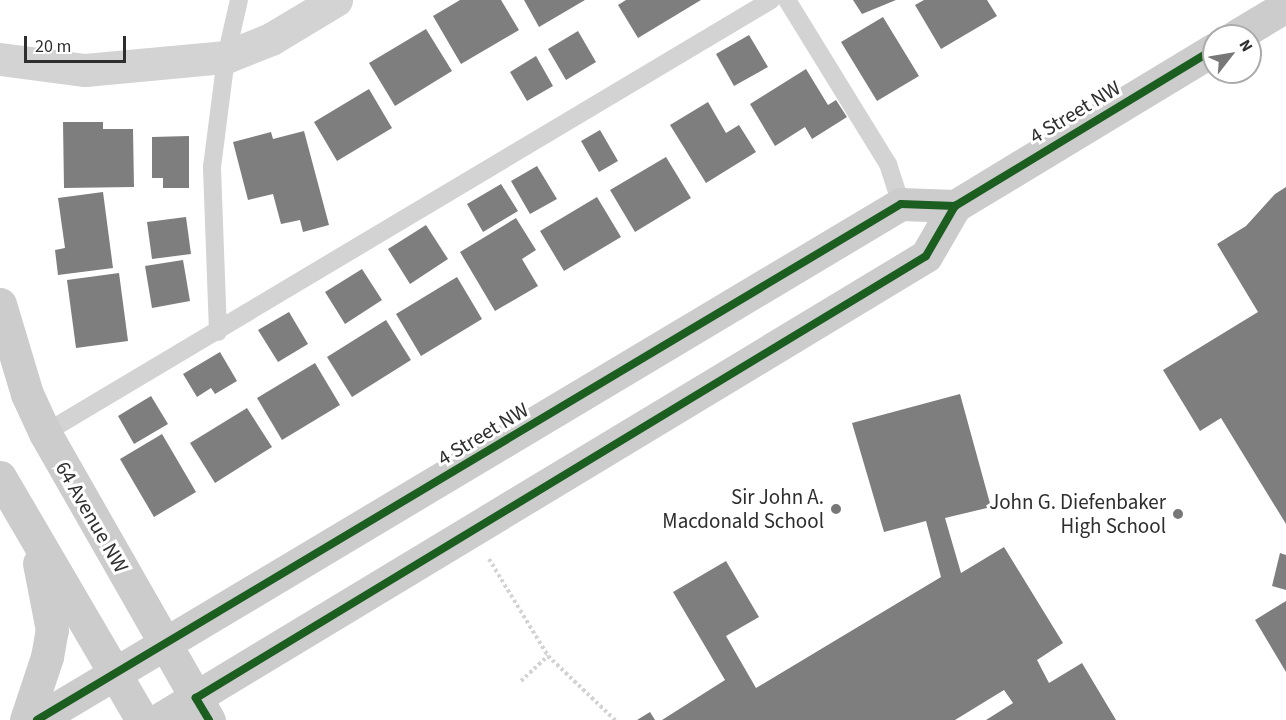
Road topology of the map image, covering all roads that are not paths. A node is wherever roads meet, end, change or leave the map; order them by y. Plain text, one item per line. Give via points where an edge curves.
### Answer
1 (239, 0) edge
2 (336, 0) edge
3 (771, 0) edge
4 (787, 0) edge
5 (1286, 6) edge
6 (1256, 24) edge
7 (1202, 56) edge
8 (226, 57) junction
9 (0, 59) edge
10 (901, 204) junction
11 (954, 206) junction
12 (0, 304) edge
13 (218, 332) junction
14 (45, 433) junction
15 (0, 477) edge
16 (34, 541) junction
17 (167, 644) junction
18 (115, 674) junction
19 (202, 709) edge
20 (26, 720) edge
21 (37, 720) edge
22 (142, 720) edge
23 (158, 720) edge

1 - 8 lane
2 - 8 street via 271,39
3 - 13 lane
4 - 10 lane via 888,164
5 - 6 main road
7 - 11 main road, 4 Street NW
8 - 9 street via 85,70
8 - 13 lane via 212,167
10 - 11 main road
10 - 17 main road, 4 Street NW
11 - 19 main road, 4 Street NW via 926,256
12 - 14 main road, 64 Avenue NW via 27,394
13 - 14 lane
14 - 17 main road, 64 Avenue NW
15 - 16 main road
16 - 18 main road
16 - 20 main road via 52,630
17 - 18 main road, 4 Street NW
17 - 19 main road, 64 Avenue NW
18 - 21 main road, 4 Street NW
18 - 22 main road
19 - 23 main road, 4 Street NW

